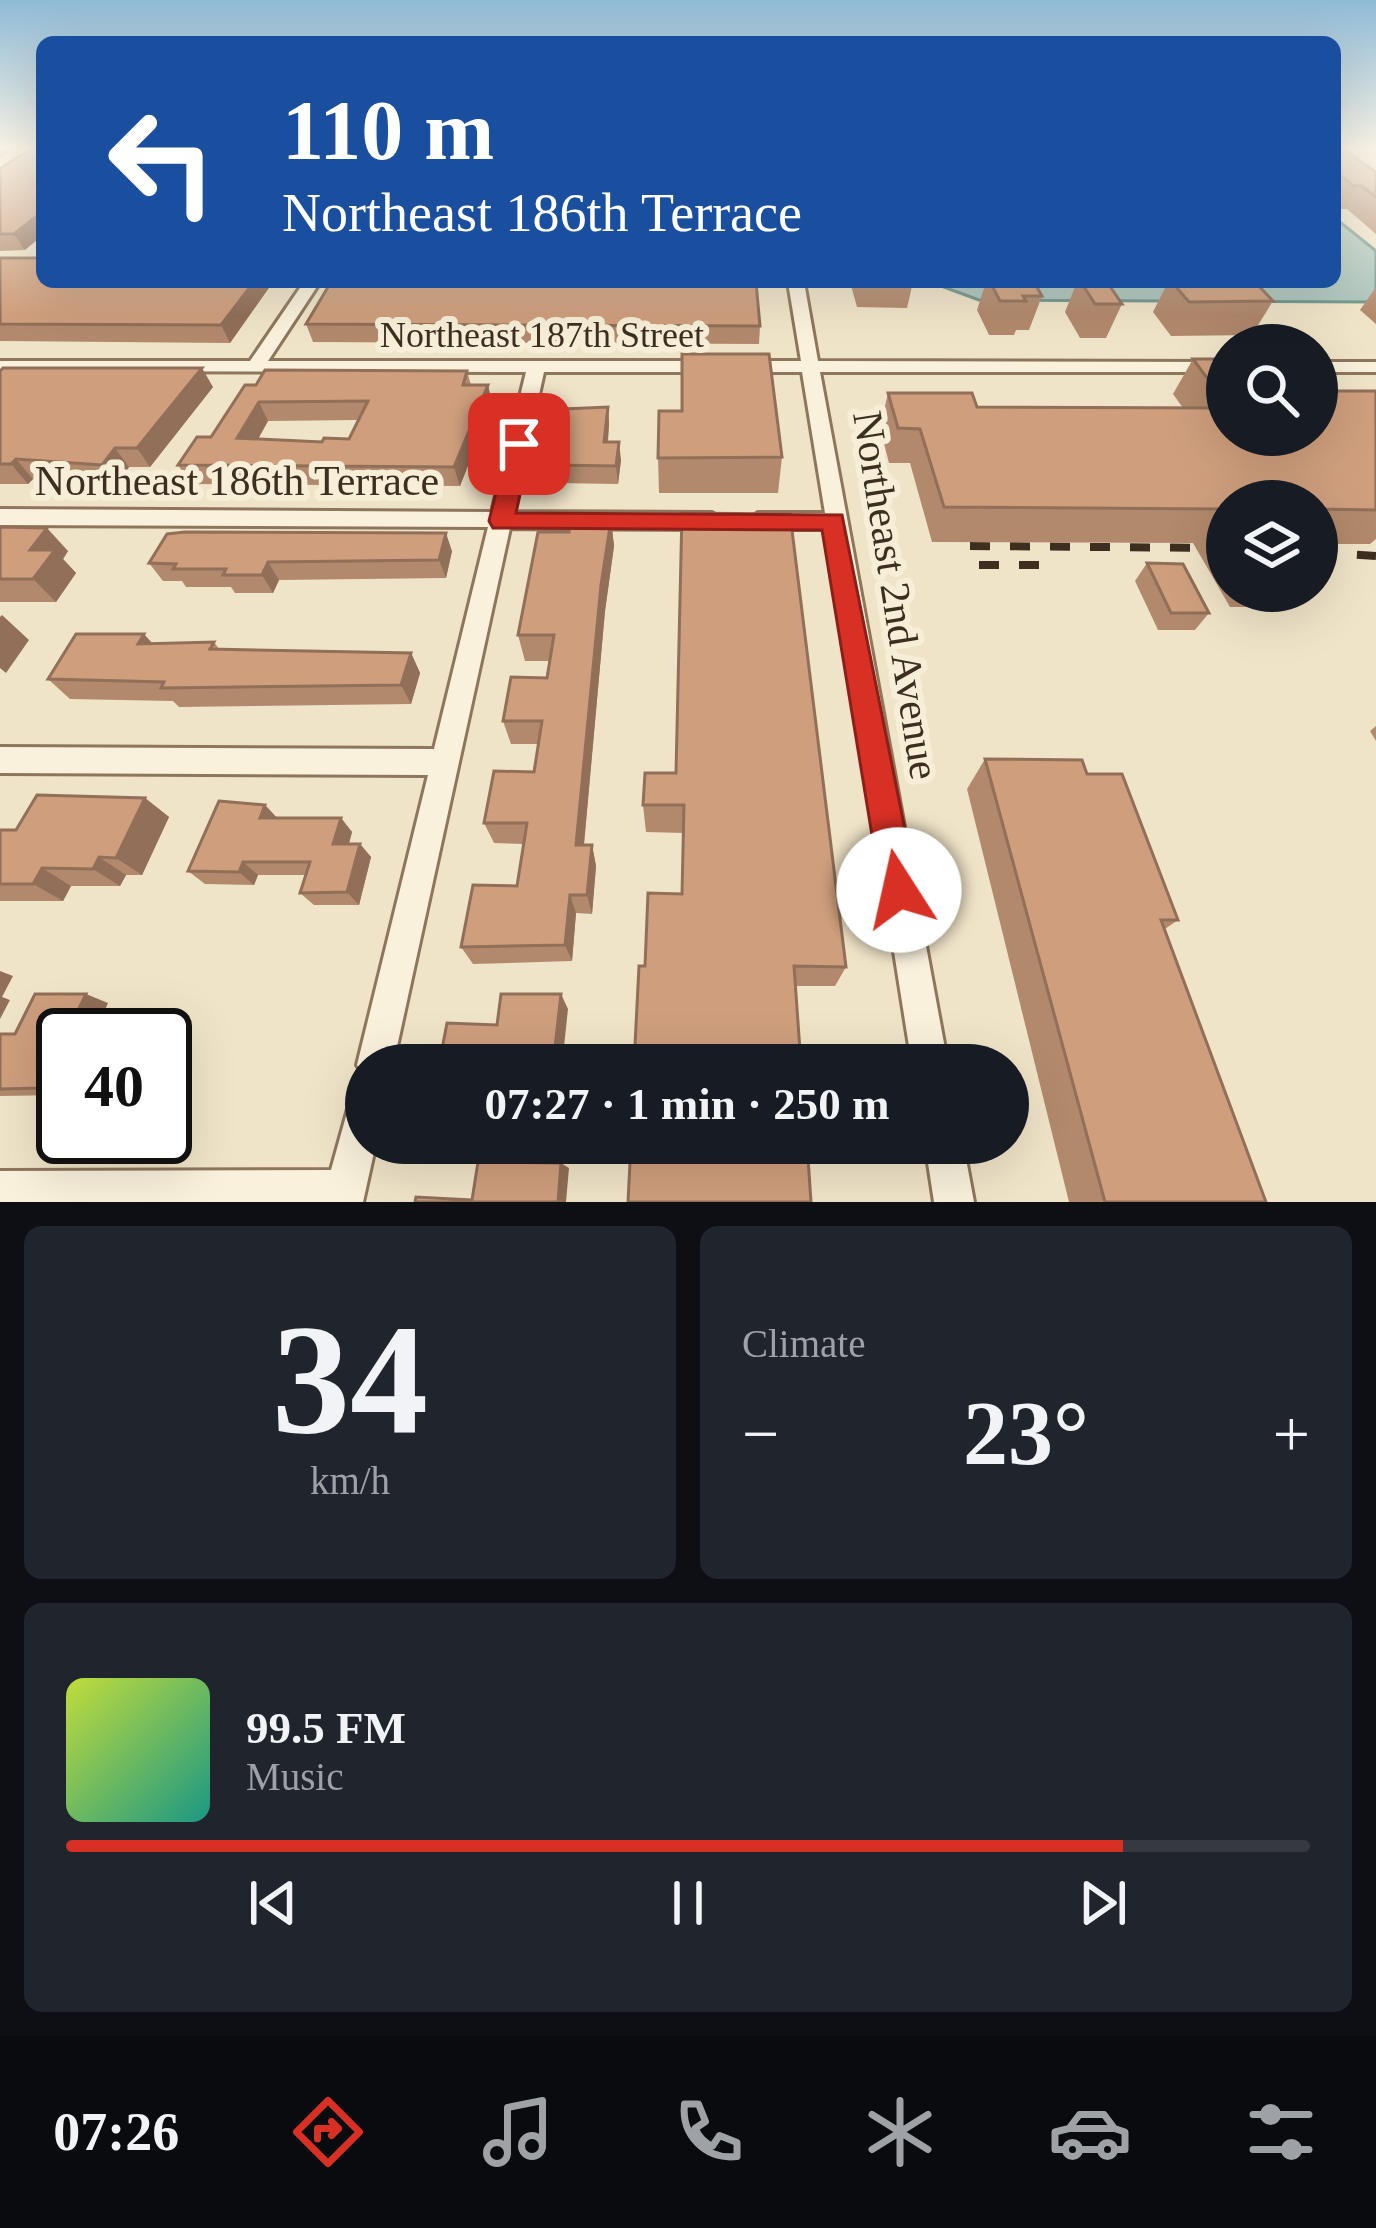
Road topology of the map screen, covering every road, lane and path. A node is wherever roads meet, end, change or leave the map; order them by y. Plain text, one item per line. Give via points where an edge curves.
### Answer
1 (308, 288) edge
2 (797, 288) edge
3 (0, 366) edge
4 (255, 367) junction
5 (536, 367) junction
6 (1206, 367) edge
7 (1338, 367) edge
8 (1376, 367) edge
9 (811, 368) junction
10 (0, 517) edge
11 (502, 521) junction
12 (833, 521) junction
13 (446, 762) junction
14 (2, 764) edge
15 (380, 1044) edge
16 (926, 1044) edge
17 (352, 1164) edge
18 (948, 1164) edge
19 (0, 1191) edge
20 (345, 1196) edge
21 (954, 1202) edge

1 - 4 street
2 - 9 street, Northeast 2nd Avenue
3 - 4 street, Northeast 187th Street
4 - 5 street, Northeast 187th Street
5 - 9 street, Northeast 187th Street
5 - 11 street
6 - 9 street, Northeast 187th Street
7 - 8 street
9 - 12 street, Northeast 2nd Avenue
10 - 11 street, Northeast 186th Terrace
11 - 12 street, Northeast 186th Terrace
11 - 13 street
12 - 16 street, Northeast 2nd Avenue
13 - 14 street
13 - 15 street
17 - 20 street
18 - 21 street
19 - 20 street

